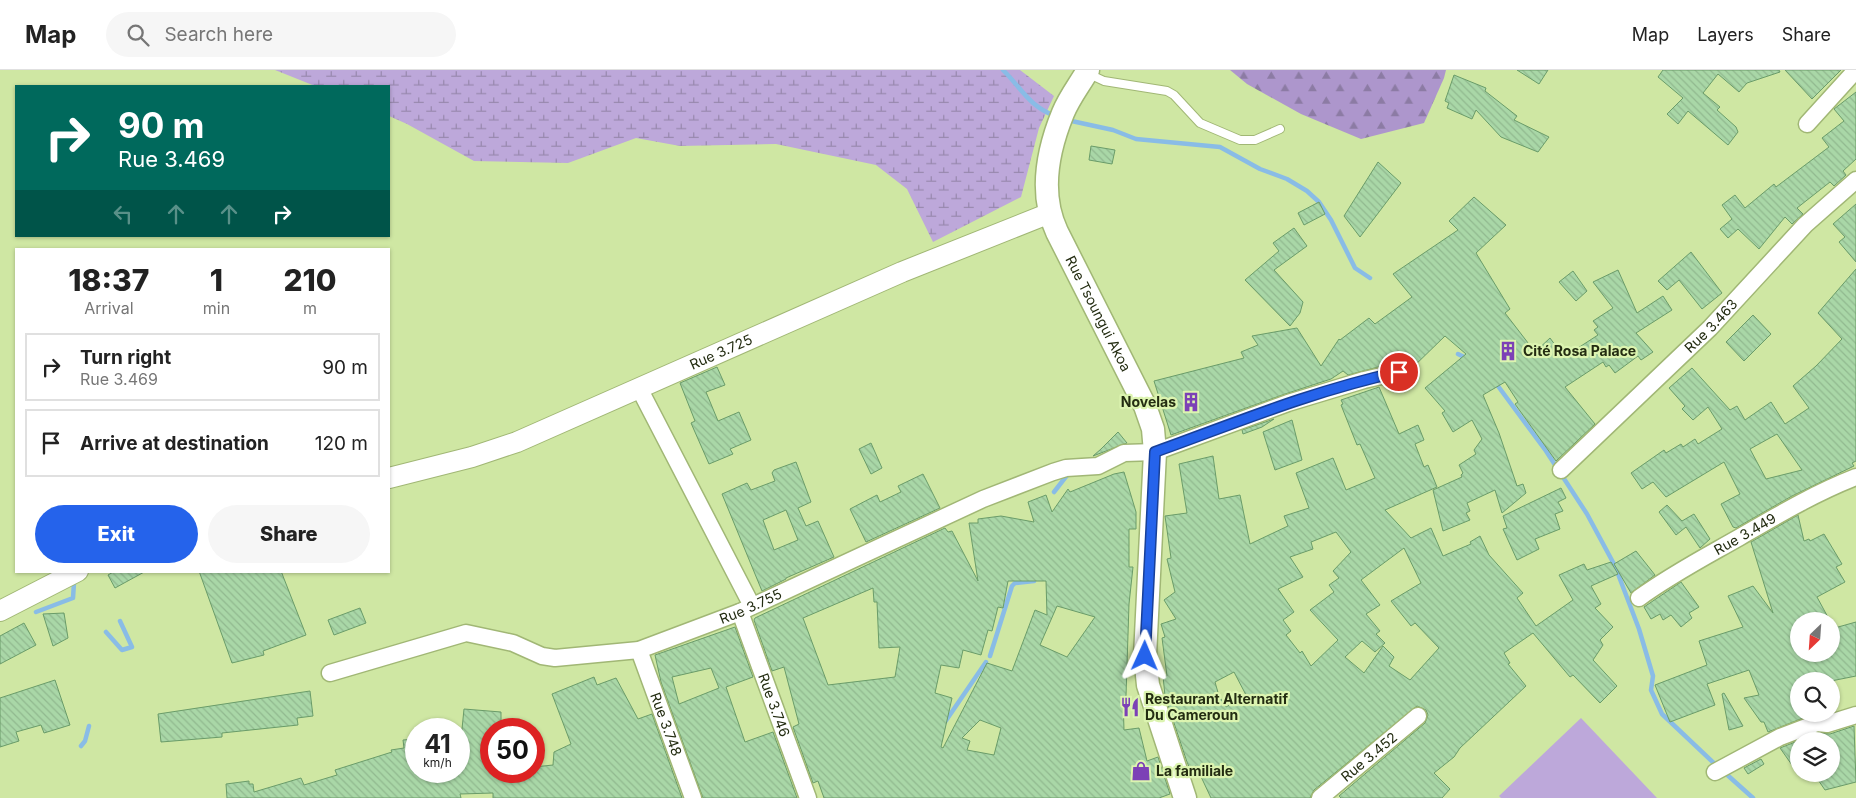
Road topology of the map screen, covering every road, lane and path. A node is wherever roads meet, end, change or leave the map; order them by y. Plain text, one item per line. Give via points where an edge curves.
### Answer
1 (1856, 70) edge
2 (1087, 71) edge
3 (1807, 124) dead end
4 (1280, 129) dead end
5 (1856, 180) edge
6 (1050, 213) junction
7 (1399, 372) dead end
8 (639, 388) junction
9 (1155, 452) junction
10 (1561, 470) dead end
11 (1856, 477) edge
12 (390, 478) edge
13 (74, 573) edge
14 (1639, 598) dead end
15 (746, 609) junction
16 (0, 611) edge
17 (639, 650) junction
18 (330, 673) dead end
19 (1856, 715) edge
20 (1418, 716) dead end
21 (1715, 772) dead end
22 (692, 798) edge
23 (808, 798) edge
24 (1184, 798) edge
25 (1320, 798) edge

1 - 3 street
2 - 4 lane via 1104,81 1167,91 1200,123 1240,140 1254,140
2 - 6 main road, Rue Tsoungui Akoa via 1063,113 1049,158 1046,180
5 - 10 street, Rue 3.463 via 1805,225 1710,328
6 - 8 street, Rue 3.725 via 902,272
6 - 9 main road, Rue Tsoungui Akoa via 1145,406 1153,429
7 - 9 street, Rue 3.755 via 1288,403
8 - 12 street, Rue 3.725 via 517,442
8 - 15 street, Rue 3.746
9 - 15 street, Rue 3.755 via 1124,453 1098,466 1053,472 983,499
9 - 24 main road, Rue Tsoungui Akoa via 1145,656 1148,685
11 - 14 street, Rue 3.449 via 1775,516 1674,572
13 - 16 street
15 - 17 street, Rue 3.755
15 - 23 street, Rue 3.746
17 - 18 street, Rue 3.755 via 554,658 513,643 466,633
17 - 22 street, Rue 3.748
19 - 21 street via 1827,724 1817,723 1780,736
20 - 25 street, Rue 3.452

